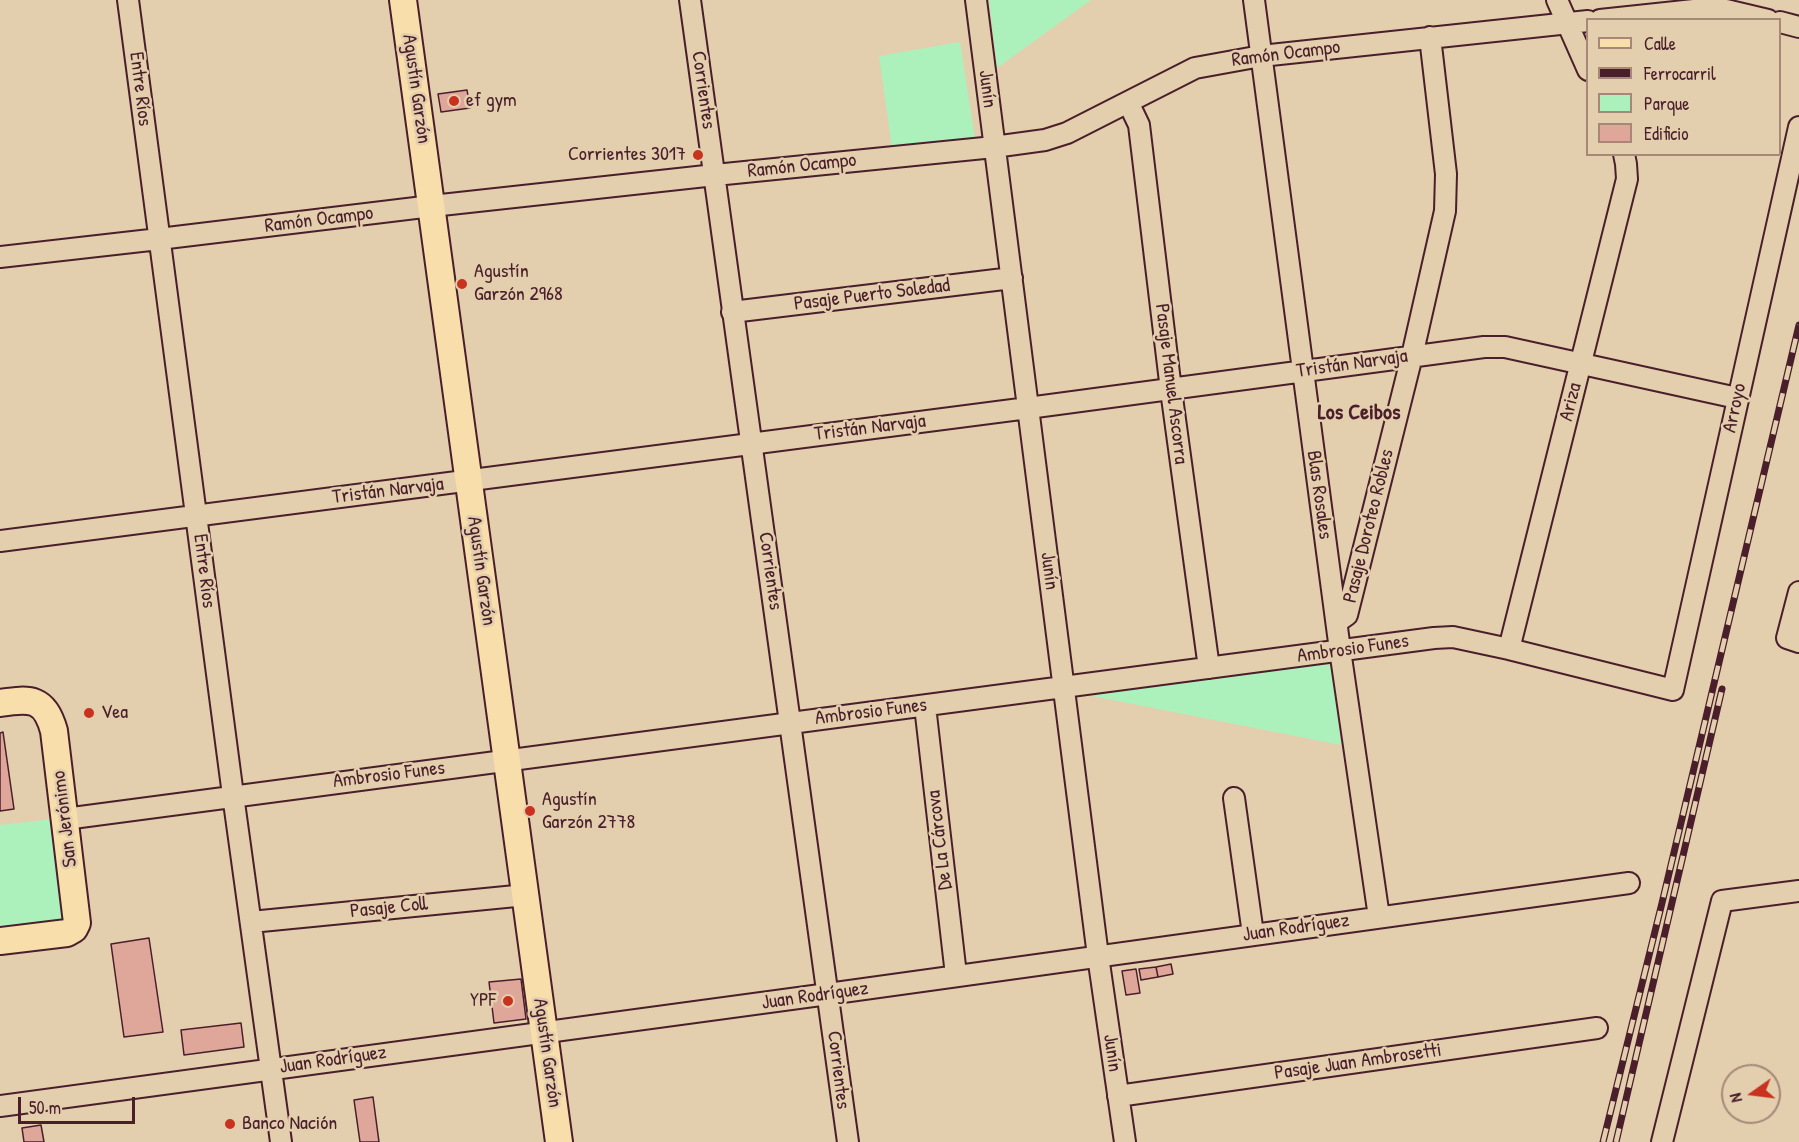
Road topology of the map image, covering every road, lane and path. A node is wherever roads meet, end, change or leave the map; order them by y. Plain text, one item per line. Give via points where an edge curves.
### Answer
1 (128, 0) edge
2 (404, 0) edge
3 (690, 0) edge
4 (976, 0) edge
5 (1254, 0) edge
6 (1557, 0) edge
7 (1619, 18) edge
8 (1760, 18) edge
9 (1586, 21) edge
10 (1781, 22) edge
11 (1567, 23) junction
12 (1799, 27) edge
13 (1430, 37) junction
14 (1261, 56) junction
15 (1586, 68) edge
16 (1128, 102) junction
17 (1799, 127) edge
18 (994, 147) junction
19 (1624, 156) edge
20 (715, 175) junction
21 (432, 206) junction
22 (159, 239) junction
23 (0, 257) edge
24 (1012, 278) junction
25 (732, 312) junction
26 (1412, 356) junction
27 (1580, 365) junction
28 (1302, 371) junction
29 (1171, 390) junction
30 (1737, 398) junction
31 (1028, 408) junction
32 (752, 443) junction
33 (469, 481) junction
34 (197, 515) junction
35 (0, 541) edge
36 (1799, 592) edge
37 (1337, 622) junction
38 (1793, 640) edge
39 (1509, 649) junction
40 (1340, 651) junction
41 (1209, 668) junction
42 (1064, 687) junction
43 (1673, 690) joint
44 (0, 703) edge
45 (925, 706) junction
46 (790, 721) junction
47 (507, 760) junction
48 (233, 795) junction
49 (1234, 798) dead end
50 (65, 819) junction
51 (1629, 883) dead end
52 (1799, 891) edge
53 (526, 895) junction
54 (1379, 917) junction
55 (251, 922) junction
56 (1253, 934) junction
57 (0, 941) edge
58 (1098, 956) junction
59 (956, 975) junction
60 (828, 994) junction
61 (1597, 1028) dead end
62 (544, 1031) junction
63 (271, 1068) junction
64 (1118, 1096) junction
65 (0, 1106) edge
66 (281, 1142) edge
67 (559, 1142) edge
68 (848, 1142) edge
69 (1125, 1142) edge
70 (1662, 1142) edge

1 - 22 street, Entre Ríos
2 - 21 main road, Agustín Garzón
3 - 20 street, Corrientes
4 - 18 street, Junín
5 - 14 street, Blas Rosales
6 - 11 street
7 - 8 street via 1703,9
9 - 11 street, Ramón Ocampo
10 - 12 street
11 - 13 street, Ramón Ocampo
11 - 15 street
13 - 14 street, Ramón Ocampo
13 - 26 street, Pasaje Doroteo Robles via 1447,193
14 - 16 street, Ramón Ocampo via 1195,68
14 - 28 street, Blas Rosales
16 - 18 street, Ramón Ocampo via 1059,137
16 - 29 street, Pasaje Manuel Ascorra via 1139,124
17 - 30 street, Arroyo
18 - 20 street, Ramón Ocampo
18 - 24 street, Junín
19 - 27 street, Ariza via 1627,179
20 - 21 street, Ramón Ocampo
20 - 25 street, Corrientes
21 - 22 street, Ramón Ocampo
21 - 33 main road, Agustín Garzón
22 - 23 street, Ramón Ocampo
22 - 34 street, Entre Ríos
24 - 25 street, Pasaje Puerto Soledad
24 - 31 street, Junín
25 - 32 street, Corrientes
26 - 27 street, Tristán Narvaja via 1505,347
26 - 28 street, Tristán Narvaja
26 - 37 street, Pasaje Doroteo Robles via 1347,615
27 - 30 street, Tristán Narvaja
27 - 39 street, Ariza
28 - 29 street, Tristán Narvaja
28 - 37 street, Blas Rosales
29 - 31 street, Tristán Narvaja
29 - 41 street, Pasaje Manuel Ascorra
30 - 43 street, Arroyo
31 - 32 street, Tristán Narvaja
31 - 42 street, Junín
32 - 33 street, Tristán Narvaja
32 - 46 street, Corrientes
33 - 34 street, Tristán Narvaja
33 - 47 main road, Agustín Garzón
34 - 35 street, Tristán Narvaja
34 - 48 street, Entre Ríos
36 - 38 street
37 - 40 street, Blas Rosales
39 - 40 street, Ambrosio Funes via 1453,637
39 - 43 street, Ambrosio Funes
40 - 41 street, Ambrosio Funes
40 - 54 street, Blas Rosales
41 - 42 street, Ambrosio Funes
42 - 45 street, Ambrosio Funes
42 - 58 street, Junín
44 - 50 main road, San Jerónimo via 32,700 50,716
45 - 46 street, Ambrosio Funes
45 - 59 street, De La Cárcova
46 - 47 street, Ambrosio Funes
46 - 60 street, Corrientes
47 - 48 street, Ambrosio Funes
47 - 53 main road, Agustín Garzón
48 - 50 street, Ambrosio Funes
48 - 55 street, Entre Ríos
49 - 56 street
50 - 57 main road, San Jerónimo via 74,929
51 - 54 street, Juan Rodríguez
52 - 70 street via 1722,901
53 - 55 street, Pasaje Coll
53 - 62 main road, Agustín Garzón
54 - 56 street, Juan Rodríguez
55 - 63 street, Entre Ríos
56 - 58 street, Juan Rodríguez
58 - 59 street, Juan Rodríguez
58 - 64 street, Junín
59 - 60 street, Juan Rodríguez
60 - 62 street, Juan Rodríguez
60 - 68 street, Corrientes
61 - 64 street, Pasaje Juan Ambrosetti
62 - 63 street, Juan Rodríguez
62 - 67 main road, Agustín Garzón
63 - 65 street, Juan Rodríguez
63 - 66 street, Entre Ríos
64 - 69 street, Junín

